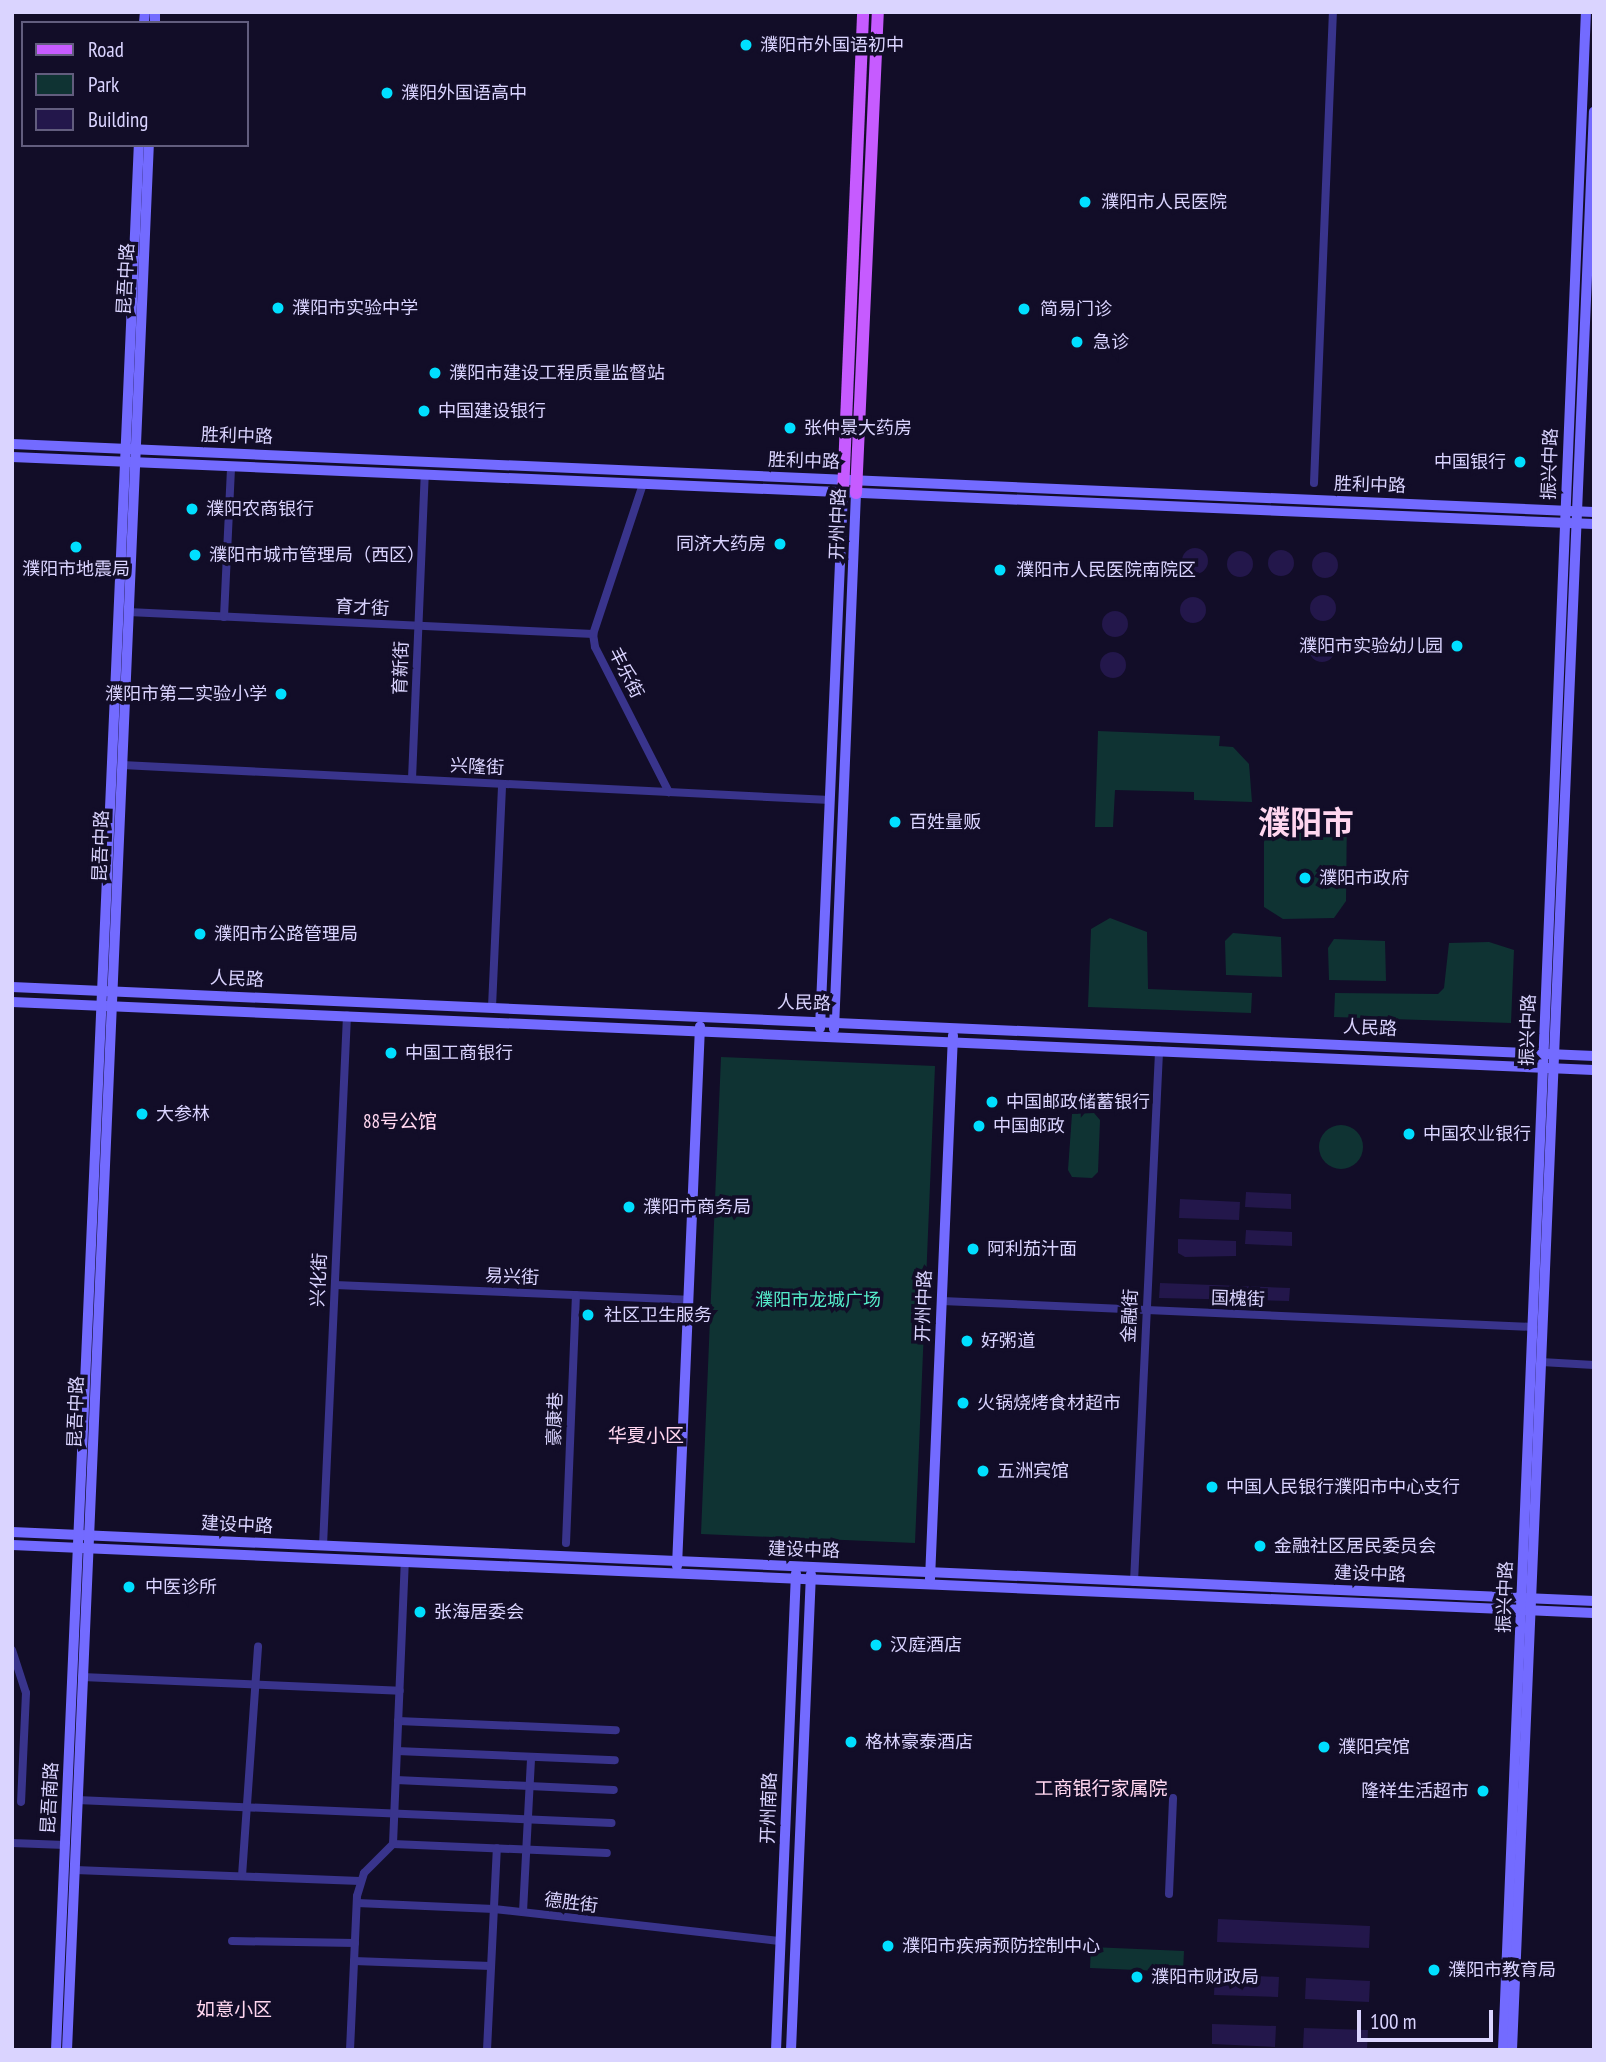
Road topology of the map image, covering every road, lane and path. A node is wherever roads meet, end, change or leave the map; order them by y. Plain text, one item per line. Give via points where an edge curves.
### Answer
1 (863, 12) edge
2 (877, 12) edge
3 (1333, 12) edge
4 (1586, 12) edge
5 (1594, 112) edge
6 (1594, 119) edge
7 (139, 147) edge
8 (149, 147) edge
9 (1590, 285) edge
10 (12, 444) edge
11 (131, 449) junction
12 (12, 457) edge
13 (130, 462) junction
14 (231, 466) junction
15 (425, 475) junction
16 (1314, 483) dead end
17 (643, 484) junction
18 (850, 486) junction
19 (1565, 511) junction
20 (1577, 512) junction
21 (1594, 512) edge
22 (1564, 523) junction
23 (1577, 524) junction
24 (1594, 524) edge
25 (128, 612) junction
26 (224, 617) junction
27 (419, 626) junction
28 (593, 634) junction
29 (122, 765) junction
30 (412, 779) junction
31 (502, 784) junction
32 (669, 792) junction
33 (830, 800) junction
34 (12, 987) edge
35 (107, 991) junction
36 (12, 1002) edge
37 (106, 1006) junction
38 (492, 1007) junction
39 (347, 1016) junction
40 (700, 1017) junction
41 (820, 1022) junction
42 (834, 1022) junction
43 (954, 1028) junction
44 (699, 1031) junction
45 (820, 1036) junction
46 (833, 1037) junction
47 (953, 1042) junction
48 (1159, 1051) junction
49 (1549, 1054) junction
50 (1594, 1056) edge
51 (1549, 1068) junction
52 (1594, 1070) edge
53 (335, 1285) junction
54 (576, 1296) junction
55 (688, 1300) junction
56 (942, 1301) junction
57 (1146, 1311) junction
58 (1533, 1327) junction
59 (1541, 1362) junction
60 (1594, 1365) edge
61 (12, 1532) edge
62 (84, 1536) junction
63 (566, 1543) dead end
64 (12, 1545) edge
65 (323, 1546) junction
66 (83, 1548) junction
67 (405, 1562) junction
68 (677, 1562) junction
69 (796, 1567) junction
70 (811, 1567) junction
71 (930, 1573) junction
72 (677, 1574) junction
73 (796, 1579) junction
74 (811, 1580) junction
75 (1133, 1581) junction
76 (930, 1585) junction
77 (1594, 1601) edge
78 (1526, 1604) junction
79 (1594, 1613) edge
80 (258, 1647) dead end
81 (12, 1650) edge
82 (82, 1677) junction
83 (255, 1685) junction
84 (400, 1691) junction
85 (398, 1721) junction
86 (616, 1730) dead end
87 (397, 1751) junction
88 (531, 1757) junction
89 (615, 1760) dead end
90 (396, 1780) junction
91 (529, 1786) junction
92 (614, 1790) dead end
93 (1173, 1798) dead end
94 (78, 1800) junction
95 (21, 1802) dead end
96 (247, 1806) junction
97 (394, 1812) junction
98 (527, 1819) junction
99 (612, 1823) dead end
100 (12, 1843) edge
101 (393, 1844) junction
102 (65, 1845) junction
103 (497, 1848) junction
104 (526, 1849) junction
105 (607, 1853) dead end
106 (75, 1870) junction
107 (242, 1876) junction
108 (360, 1881) junction
109 (1169, 1894) dead end
110 (357, 1903) junction
111 (494, 1909) junction
112 (523, 1912) junction
113 (232, 1941) dead end
114 (781, 1941) junction
115 (355, 1944) junction
116 (354, 1961) junction
117 (491, 1966) junction
118 (56, 2050) edge
119 (67, 2050) edge
120 (350, 2050) edge
121 (487, 2050) edge
122 (776, 2050) edge
123 (791, 2050) edge
124 (1503, 2050) edge
125 (1512, 2050) edge

1 - 18 main road, 开州中路
2 - 18 main road, 开州中路
3 - 16 street
4 - 19 street, 振兴中路
5 - 6 street, 振兴中路
6 - 9 street, 振兴中路
7 - 11 street, 昆吾中路
8 - 11 street, 昆吾中路
9 - 20 street, 振兴中路
10 - 11 street, 胜利中路
11 - 13 street, 昆吾中路
11 - 18 street, 胜利中路
12 - 13 street, 胜利中路
13 - 14 street, 胜利中路
13 - 25 street, 昆吾中路
13 - 35 street, 昆吾中路
14 - 15 street, 胜利中路
14 - 26 street
15 - 17 street, 胜利中路
15 - 27 street, 育新街
17 - 18 street, 胜利中路
17 - 28 street, 丰乐街
18 - 19 street, 胜利中路
18 - 22 street, 胜利中路
18 - 33 street, 开州中路
18 - 42 street, 开州中路
19 - 20 street, 胜利中路
19 - 22 street, 振兴中路
20 - 21 street, 胜利中路
20 - 23 street, 振兴中路
22 - 23 street, 胜利中路
22 - 49 street, 振兴中路
23 - 24 street, 胜利中路
23 - 49 street, 振兴中路
25 - 26 street, 育才街
25 - 29 street, 昆吾中路
26 - 27 street, 育才街
27 - 28 street, 育才街
27 - 30 street, 育新街
28 - 32 street, 丰乐街 via 594,647
29 - 30 street, 兴隆街
29 - 35 street, 昆吾中路
30 - 31 street, 兴隆街
31 - 32 street, 兴隆街
31 - 38 street
32 - 33 street, 兴隆街
33 - 41 street, 开州中路
34 - 35 street, 人民路
35 - 37 street, 昆吾中路
35 - 38 street, 人民路
36 - 37 street, 人民路
37 - 39 street, 人民路
37 - 62 street, 昆吾中路
38 - 40 street, 人民路
39 - 44 street, 人民路
39 - 53 street, 兴化街
40 - 41 street, 人民路
40 - 44 street
41 - 42 street, 人民路
41 - 45 street, 开州中路
42 - 43 street, 人民路
42 - 46 street, 开州中路
43 - 47 street, 开州中路
43 - 49 street, 人民路
44 - 45 street, 人民路
44 - 55 street
45 - 46 street, 人民路
46 - 47 street, 人民路
47 - 48 street, 人民路
47 - 56 street, 开州中路
48 - 51 street, 人民路
48 - 57 street, 金融街
49 - 50 street, 人民路
49 - 51 street, 振兴中路
51 - 52 street, 人民路
51 - 58 street, 振兴中路
51 - 59 street, 振兴中路
53 - 54 street, 易兴街
53 - 65 street, 兴化街
54 - 55 street, 易兴街
54 - 63 street, 豪康巷
55 - 68 street
56 - 57 street, 国槐街
56 - 71 street, 开州中路
57 - 58 street, 国槐街
57 - 75 street, 金融街
58 - 78 street, 振兴中路
59 - 60 street
59 - 78 street, 振兴中路
61 - 62 street, 建设中路
62 - 65 street, 建设中路
62 - 66 street, 昆吾中路
64 - 66 street, 建设中路
65 - 68 street, 建设中路
66 - 67 street, 建设中路
66 - 82 street, 昆吾南路
66 - 102 street, 昆吾南路
67 - 72 street, 建设中路
67 - 84 street
68 - 69 street, 建设中路
68 - 72 street
69 - 70 street, 建设中路
69 - 73 street, 开州南路
70 - 71 street, 建设中路
70 - 74 street, 开州南路
71 - 75 street, 建设中路
71 - 76 street, 开州中路
72 - 73 street, 建设中路
73 - 74 street, 建设中路
73 - 114 street, 开州南路
74 - 76 street, 建设中路
74 - 123 street, 开州南路
75 - 78 street, 建设中路
76 - 78 street, 建设中路
77 - 78 street, 建设中路
78 - 79 street, 建设中路
78 - 124 street, 振兴中路
78 - 125 street, 振兴中路
80 - 83 street
81 - 95 street via 26,1693
82 - 83 street
82 - 94 street, 昆吾南路
83 - 84 street
83 - 96 street
84 - 85 street
85 - 86 street
85 - 87 street
87 - 88 street
87 - 90 street
88 - 89 street
88 - 91 street
90 - 91 street
90 - 97 street
91 - 92 street
91 - 98 street
93 - 109 street
94 - 96 street
94 - 106 street, 昆吾南路
96 - 97 street
96 - 107 street
97 - 98 street
97 - 101 street
98 - 99 street
98 - 104 street
100 - 102 street
101 - 103 street
101 - 108 street
102 - 118 street, 昆吾南路
103 - 104 street
103 - 111 street
104 - 105 street
104 - 112 street
106 - 107 street
106 - 119 street, 昆吾南路
107 - 108 street
108 - 110 street
110 - 111 street, 德胜街
110 - 115 street
111 - 112 street, 德胜街
111 - 117 street
112 - 114 street, 德胜街
113 - 115 street
114 - 122 street, 开州南路
115 - 116 street
116 - 117 street
116 - 120 street
117 - 121 street

